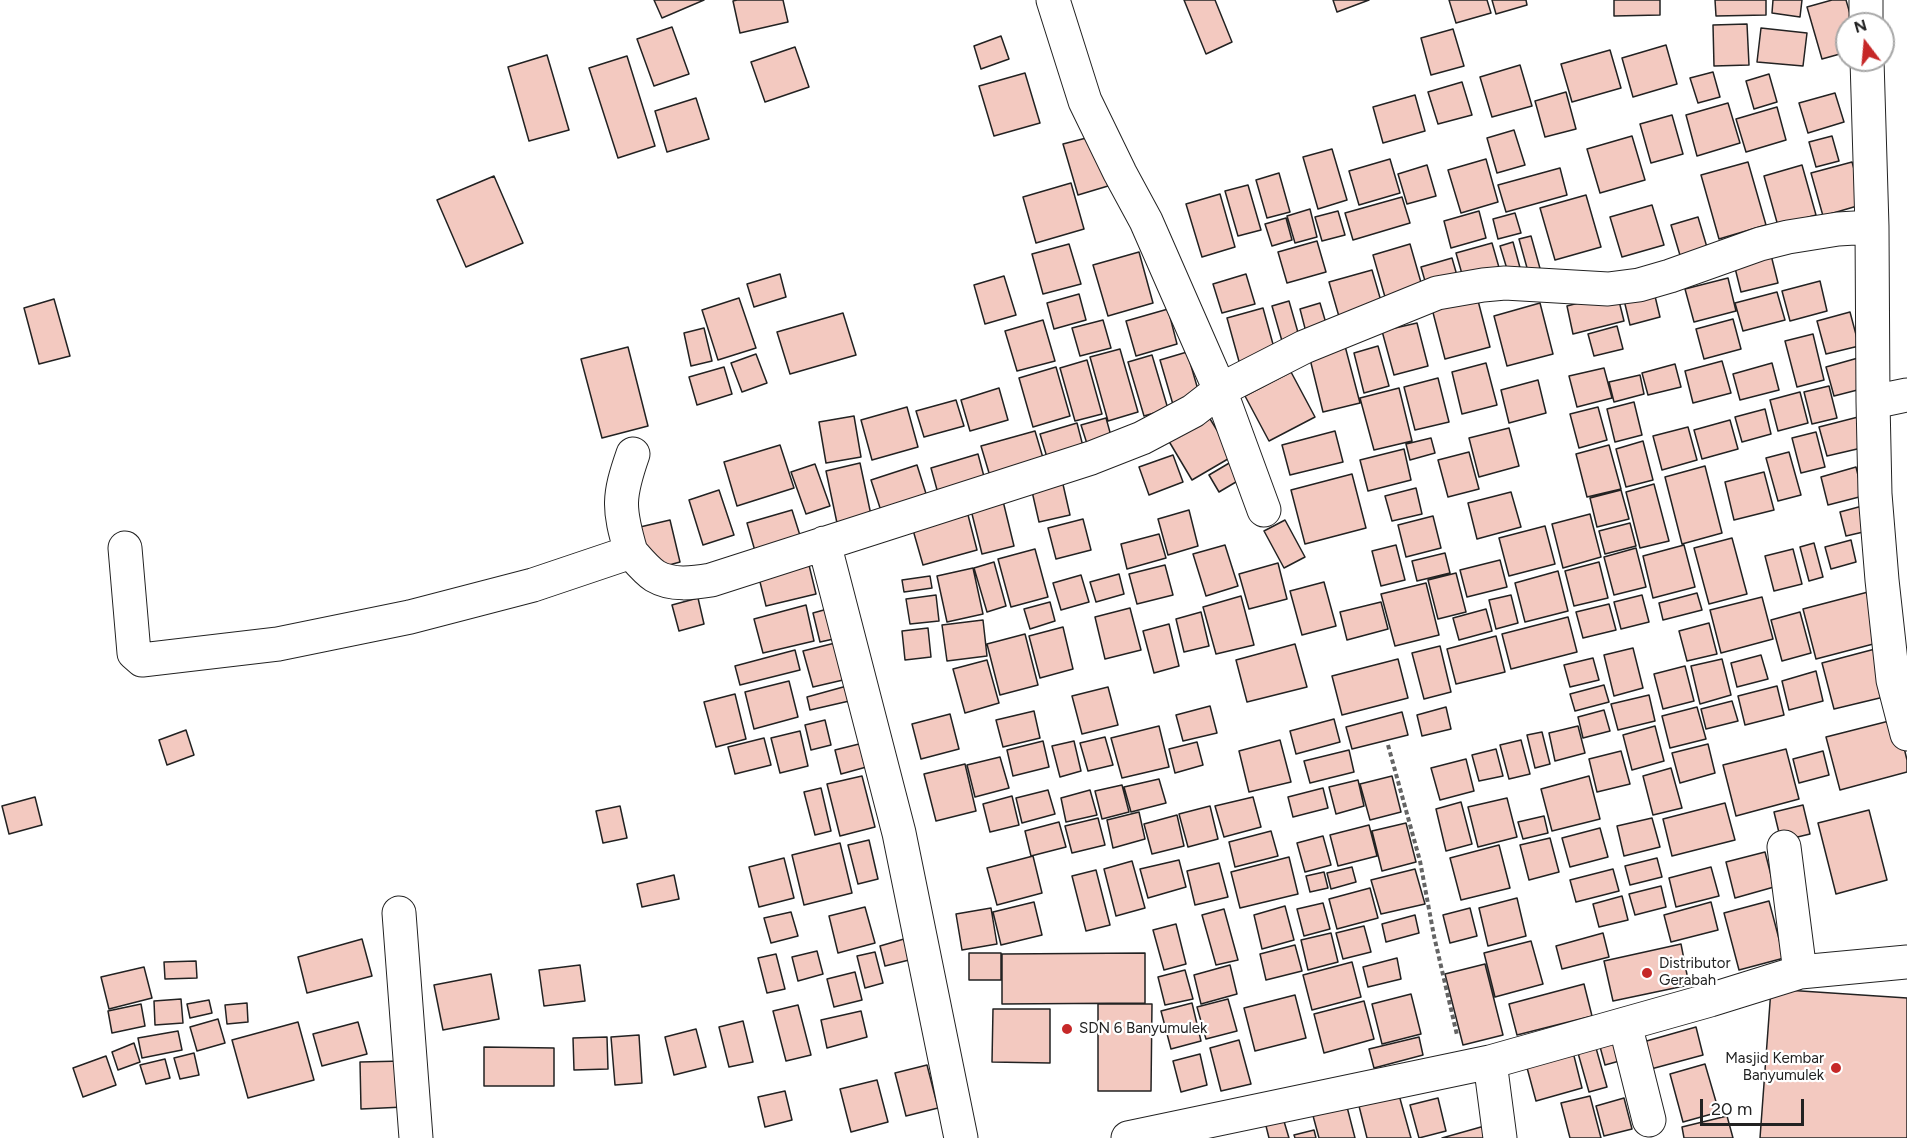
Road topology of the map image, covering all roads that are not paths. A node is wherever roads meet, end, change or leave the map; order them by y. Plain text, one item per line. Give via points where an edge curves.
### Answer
1 (1053, 0) edge
2 (1867, 72) edge
3 (1872, 227) junction
4 (1220, 390) junction
5 (1907, 395) edge
6 (1873, 402) junction
7 (633, 454) dead end
8 (1264, 510) dead end
9 (824, 543) junction
10 (125, 548) dead end
11 (631, 552) junction
12 (1907, 734) edge
13 (1784, 847) dead end
14 (399, 913) dead end
15 (1907, 962) edge
16 (1800, 972) junction
17 (1625, 1024) junction
18 (1477, 1065) junction
19 (1649, 1120) dead end
20 (416, 1138) edge
21 (962, 1138) edge
22 (1128, 1138) edge
23 (1500, 1138) edge

1 - 4 street via 1085,101 1146,221
2 - 3 street
3 - 4 street via 1788,237 1639,285 1608,289 1505,283 1437,293 1304,347
3 - 6 street
4 - 8 street
4 - 9 street via 1193,411 1142,438 1091,458
5 - 6 street
6 - 12 street via 1881,580 1893,680
7 - 11 street via 620,499
9 - 11 street via 689,584 653,575
9 - 21 street via 899,833
10 - 11 street via 134,653 142,660 278,644 410,618 532,585
13 - 16 street
14 - 20 street
15 - 16 street
16 - 17 street
17 - 18 street
17 - 19 street
18 - 22 street
18 - 23 street

